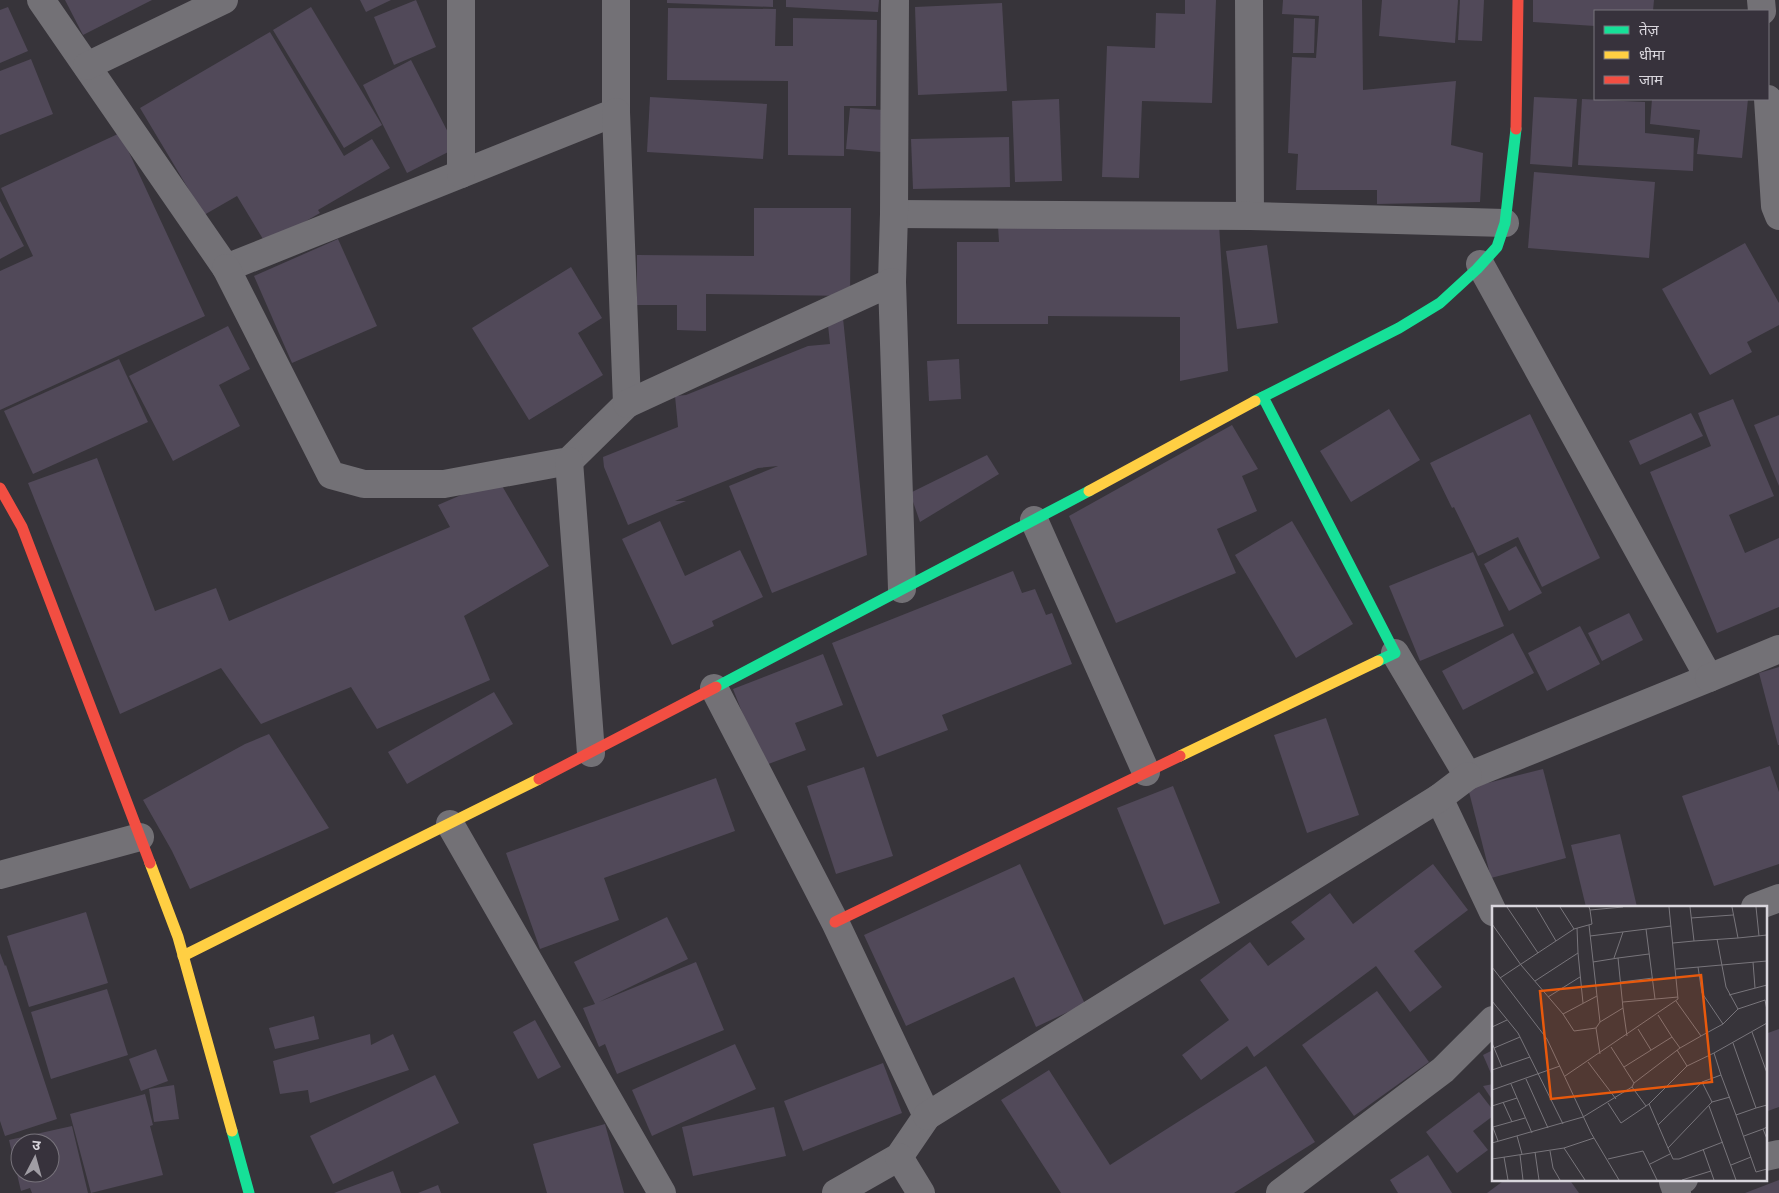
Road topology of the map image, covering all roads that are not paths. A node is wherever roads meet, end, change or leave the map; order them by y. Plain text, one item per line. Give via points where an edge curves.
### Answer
1 (41, 0) edge
2 (224, 0) edge
3 (461, 0) edge
4 (616, 0) edge
5 (895, 0) edge
6 (1249, 0) edge
7 (1518, 0) edge
8 (87, 66) junction
9 (1768, 100) edge
10 (616, 112) junction
11 (461, 174) junction
12 (894, 214) junction
13 (1250, 216) junction
14 (1779, 216) edge
15 (1506, 222) junction
16 (1480, 264) junction
17 (226, 268) junction
18 (892, 282) junction
19 (1263, 397) junction
20 (628, 404) junction
21 (569, 461) junction
22 (0, 488) edge
23 (1034, 520) junction
24 (902, 589) junction
25 (1779, 649) edge
26 (1395, 653) junction
27 (1710, 678) junction
28 (714, 688) junction
29 (591, 753) junction
30 (1146, 772) junction
31 (1468, 776) junction
32 (1439, 798) junction
33 (450, 824) junction
34 (140, 837) junction
35 (0, 875) edge
36 (1779, 898) edge
37 (1758, 906) edge
38 (1492, 910) edge
39 (835, 922) junction
40 (183, 956) junction
41 (1492, 1021) edge
42 (927, 1116) junction
43 (1779, 1154) edge
44 (899, 1157) junction
45 (1766, 1157) edge
46 (249, 1193) edge
47 (662, 1193) edge
48 (836, 1193) edge
49 (921, 1193) edge
50 (1280, 1193) edge

1 - 8 street
2 - 8 street
3 - 11 street
4 - 10 street
5 - 12 street
6 - 13 street
7 - 15 street via 1516,126
8 - 17 street
9 - 14 street via 1775,206
10 - 11 street
10 - 20 street
11 - 17 street
12 - 13 street
12 - 18 street
13 - 15 street
15 - 16 street via 1498,247
16 - 19 street via 1440,303 1400,328
16 - 27 street
17 - 21 street via 331,475 364,484 444,484
18 - 20 street
18 - 24 street
19 - 23 street
19 - 26 street
20 - 21 street
21 - 29 street
22 - 34 street via 22,527
23 - 24 street
23 - 30 street
24 - 28 street
25 - 27 street
26 - 30 street
26 - 31 street
27 - 31 street
28 - 29 street
28 - 39 street
29 - 33 street
30 - 39 street
31 - 32 street
32 - 38 street
32 - 42 street
33 - 40 street
33 - 47 street
34 - 35 street
34 - 40 street
36 - 37 street
39 - 42 street
40 - 46 street
41 - 50 street via 1443,1070
42 - 44 street
43 - 45 street
44 - 48 street
44 - 49 street

